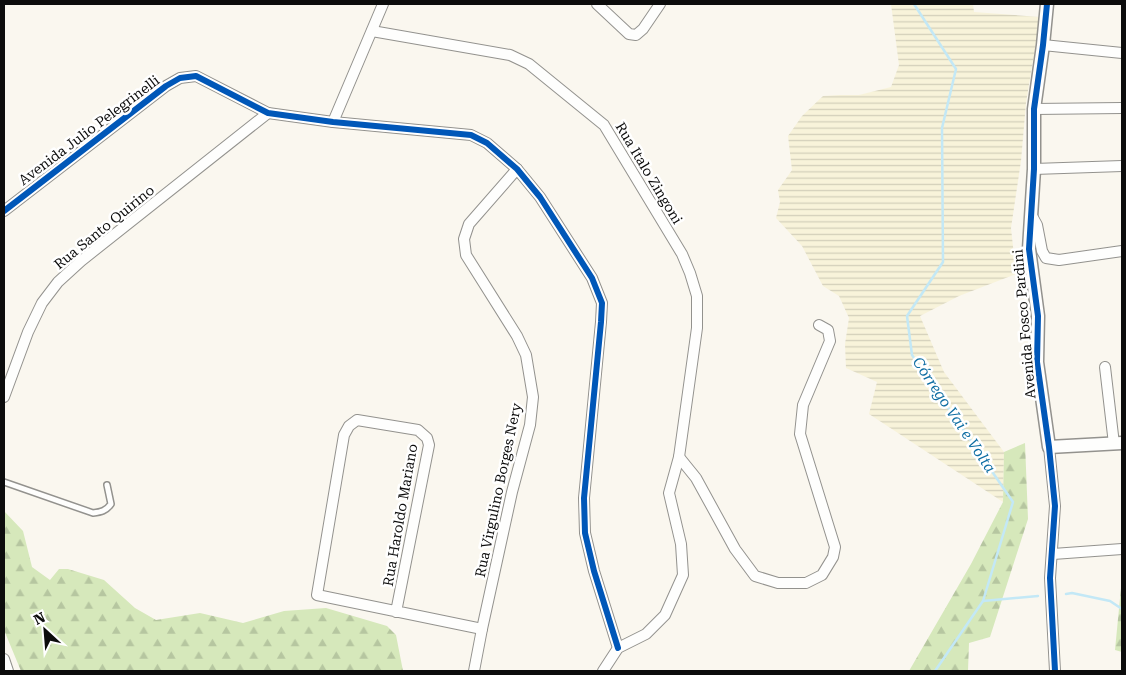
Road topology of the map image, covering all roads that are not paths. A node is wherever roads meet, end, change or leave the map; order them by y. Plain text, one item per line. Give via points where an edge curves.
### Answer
1 (383, 4) edge
2 (597, 4) edge
3 (660, 4) edge
4 (1047, 4) edge
5 (372, 31) junction
6 (1043, 45) junction
7 (1122, 52) edge
8 (1034, 108) junction
9 (1122, 108) edge
10 (268, 114) junction
11 (333, 122) junction
12 (1122, 166) edge
13 (517, 169) junction
14 (1034, 169) junction
15 (4, 210) edge
16 (1031, 214) junction
17 (1122, 251) edge
18 (819, 325) dead end
19 (1105, 367) dead end
20 (4, 397) edge
21 (1118, 444) edge
22 (1049, 447) junction
23 (679, 457) junction
24 (4, 482) edge
25 (107, 485) dead end
26 (1122, 549) edge
27 (1052, 554) junction
28 (396, 612) junction
29 (482, 629) junction
30 (618, 648) junction
31 (4, 659) edge
32 (8, 671) edge
33 (474, 671) edge
34 (603, 671) edge
35 (1055, 671) edge

1 - 5 street
2 - 3 street via 629,34 636,35
4 - 6 street, Avenida Fosco Pardini
5 - 11 street
5 - 23 street, Rua Italo Zingoni via 510,55 529,64 604,125 682,254 697,296 697,328
6 - 7 street
6 - 8 street, Avenida Fosco Pardini
8 - 9 street
8 - 14 street, Avenida Fosco Pardini
10 - 11 street, Avenida Julio Pelegrinelli
10 - 15 street, Avenida Julio Pelegrinelli via 196,76 180,78
10 - 20 street, Rua Santo Quirino via 58,282 42,303 28,332
11 - 13 street, Avenida Julio Pelegrinelli via 471,135 487,143
12 - 14 street
13 - 29 street, Rua Virgulino Borges Nery via 469,224 464,239 466,255 526,356 533,397 530,425
13 - 30 street, Avenida Julio Pelegrinelli via 540,197 592,278 602,303 584,514 594,571
14 - 16 street, Avenida Fosco Pardini
16 - 17 street via 1046,258 1059,260
16 - 22 street, Avenida Fosco Pardini via 1029,249 1038,316 1037,362
18 - 23 street via 828,330 830,341 803,405 800,434 835,547 822,575 806,582 778,583 755,576 696,478
19 - 21 street
21 - 22 street
22 - 27 street, Avenida Fosco Pardini via 1055,506
23 - 30 street, Rua Italo Zingoni via 669,493 681,544 683,575 665,615 646,634
24 - 25 lane via 93,513 101,512 111,504
26 - 27 street
27 - 35 street, Avenida Fosco Pardini via 1050,578
28 - 28 street, Rua Haroldo Mariano via 429,445 427,438 418,430 357,420 344,435 317,595
28 - 29 street
29 - 33 street, Rua Virgulino Borges Nery
30 - 34 street
31 - 32 street

